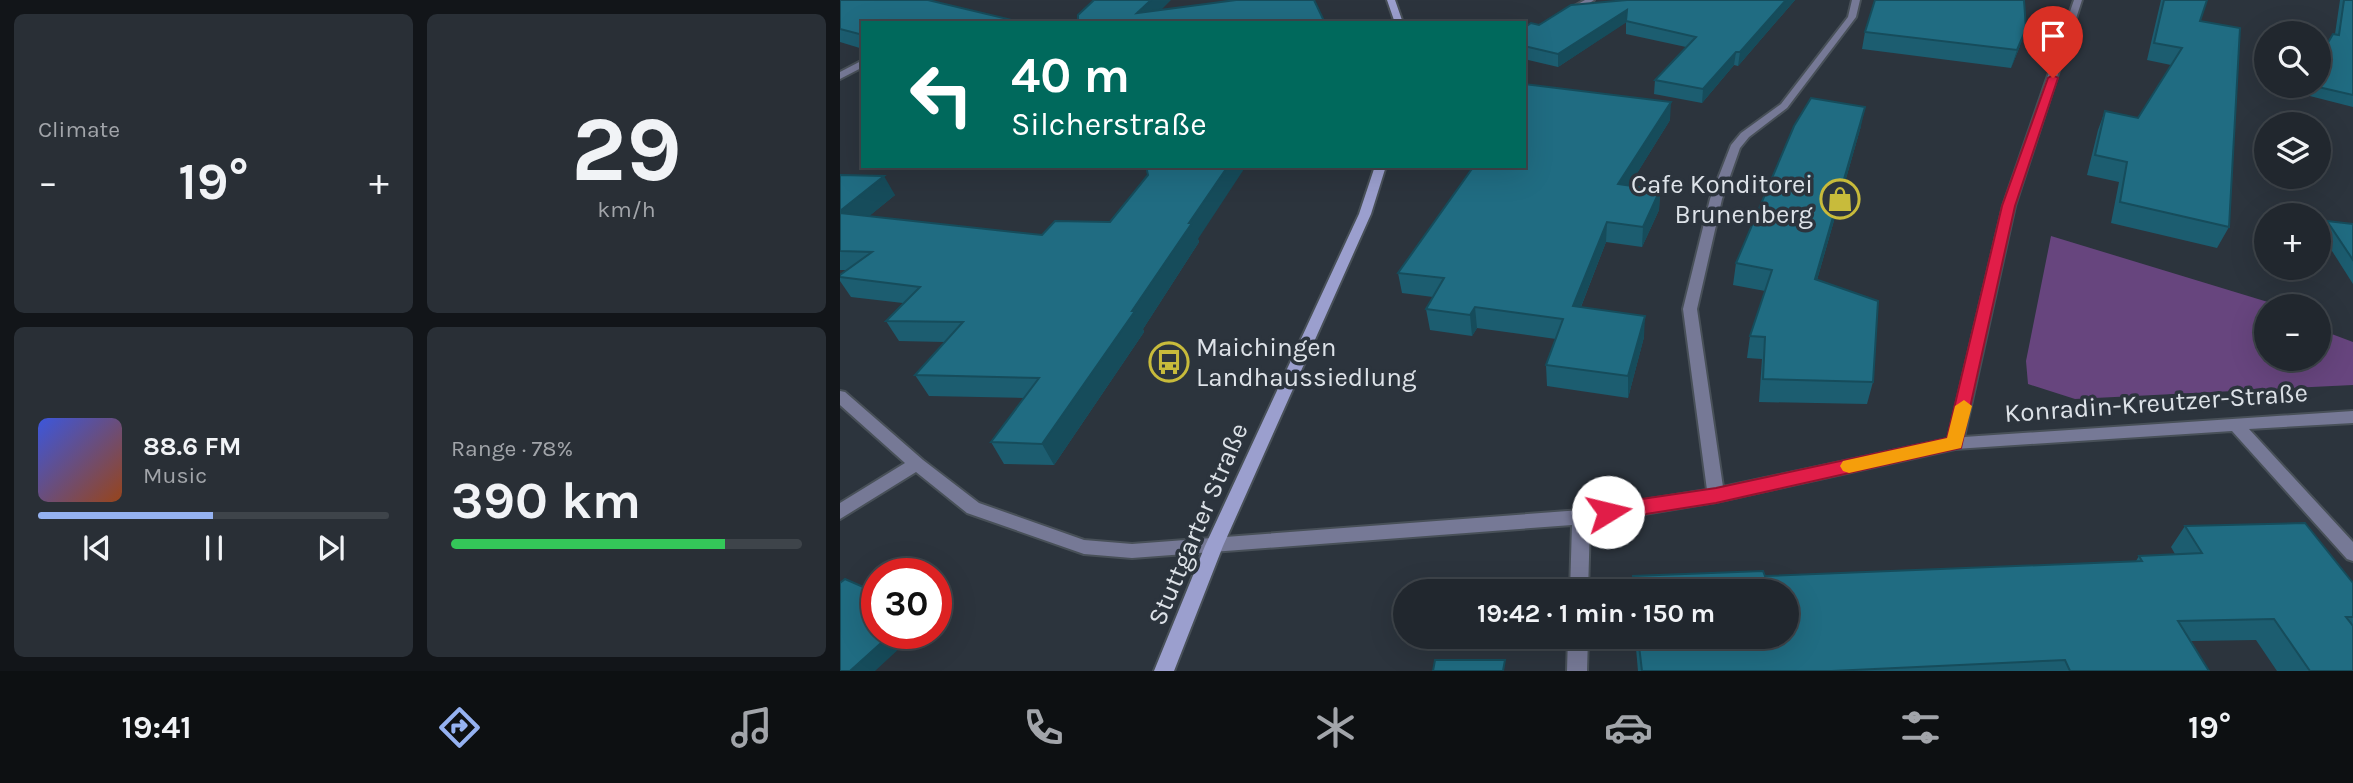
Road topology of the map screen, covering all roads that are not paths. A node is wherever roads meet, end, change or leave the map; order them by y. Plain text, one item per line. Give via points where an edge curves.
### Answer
1 (1391, 0) edge
2 (1590, 0) edge
3 (1856, 0) edge
4 (2078, 0) edge
5 (1398, 21) edge
6 (1555, 21) edge
7 (861, 64) edge
8 (840, 76) edge
9 (1380, 168) edge
10 (840, 396) edge
11 (2353, 417) edge
12 (2234, 423) junction
13 (1955, 443) junction
14 (917, 464) junction
15 (1716, 495) junction
16 (840, 512) edge
17 (1581, 516) junction
18 (1214, 546) junction
19 (2353, 554) edge
20 (1579, 579) edge
21 (1578, 649) edge
22 (1164, 671) edge
23 (1577, 671) edge

1 - 5 main road
2 - 6 street
3 - 15 street via 1852,17 1784,106 1735,146 1716,200 1690,309
4 - 13 street via 2009,206
7 - 8 street
9 - 18 main road, Stuttgarter Straße via 1365,214
10 - 14 street, Konradin-Kreutzer-Straße
11 - 12 street, Konradin-Kreutzer-Straße
12 - 13 street, Konradin-Kreutzer-Straße
12 - 19 street
13 - 15 street, Konradin-Kreutzer-Straße
14 - 16 street
14 - 18 street, Konradin-Kreutzer-Straße via 973,508 1084,547 1132,551
15 - 17 street, Konradin-Kreutzer-Straße
17 - 18 street, Konradin-Kreutzer-Straße
17 - 20 street
18 - 22 main road, Stuttgarter Straße
21 - 23 street

